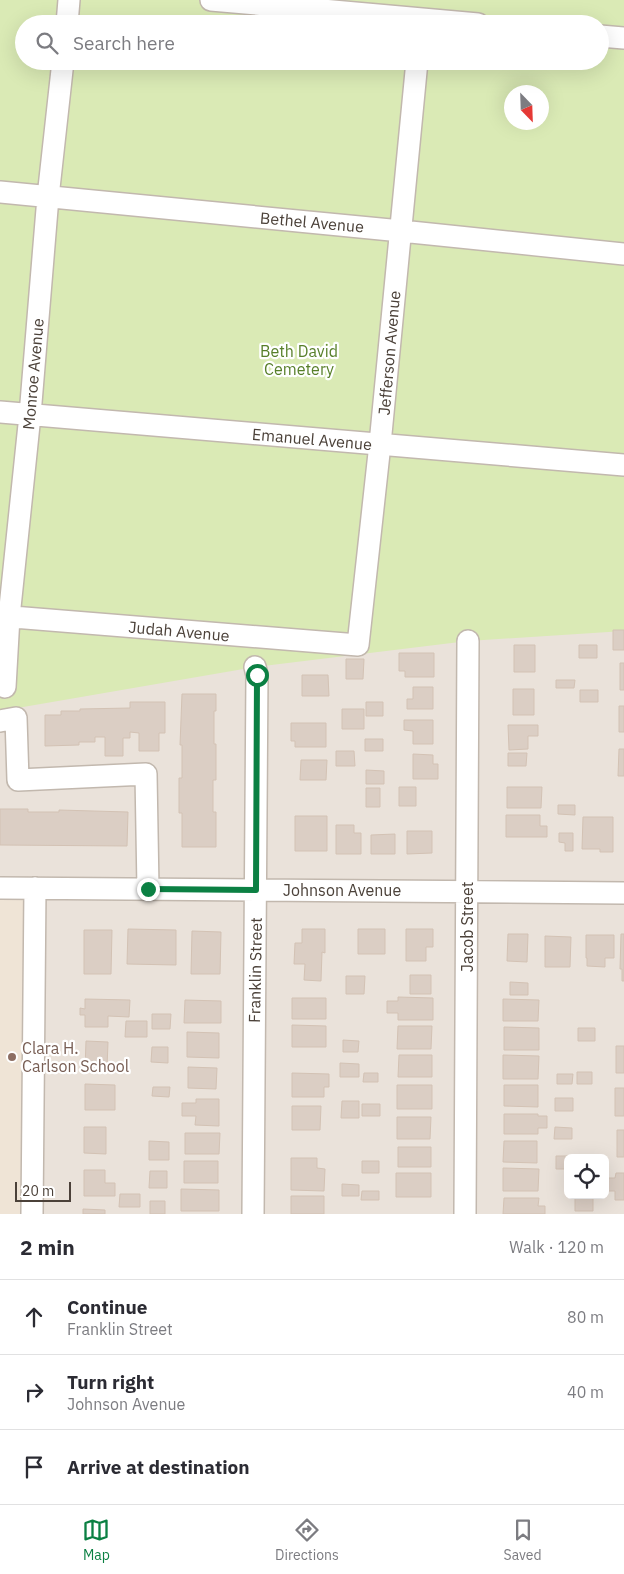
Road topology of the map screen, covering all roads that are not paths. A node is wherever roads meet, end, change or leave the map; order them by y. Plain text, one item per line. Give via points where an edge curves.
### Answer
1 (69, 0) edge
2 (210, 0) edge
3 (422, 14) edge
4 (68, 15) edge
5 (609, 37) edge
6 (624, 38) edge
7 (62, 70) edge
8 (416, 70) edge
9 (0, 192) edge
10 (48, 197) junction
11 (401, 231) junction
12 (624, 254) edge
13 (0, 412) edge
14 (30, 415) junction
15 (380, 444) junction
16 (624, 465) edge
17 (4, 616) edge
18 (468, 641) dead end
19 (358, 645) joint
20 (255, 667) dead end
21 (6, 687) dead end
22 (0, 721) edge
23 (0, 888) edge
24 (35, 888) junction
25 (148, 889) junction
26 (256, 890) junction
27 (468, 891) junction
28 (624, 893) edge
29 (32, 1214) edge
30 (253, 1214) edge
31 (465, 1214) edge

1 - 4 street
2 - 3 street
5 - 6 street
7 - 10 street, Monroe Avenue
8 - 11 street, Jefferson Avenue
9 - 10 street, Bethel Avenue
10 - 11 street, Bethel Avenue
10 - 14 street, Monroe Avenue
11 - 12 street, Bethel Avenue
11 - 15 street, Jefferson Avenue
13 - 14 street, Emanuel Avenue
14 - 15 street, Emanuel Avenue
14 - 17 street, Monroe Avenue
15 - 16 street, Emanuel Avenue
15 - 19 street, Jefferson Avenue
17 - 19 street, Judah Avenue
17 - 21 street, Monroe Avenue
18 - 27 street, Jacob Street
20 - 26 street, Franklin Street
22 - 25 street via 16,718 18,780 146,774
23 - 24 street, Johnson Avenue
24 - 25 street, Johnson Avenue
24 - 29 street
25 - 26 street, Johnson Avenue
26 - 27 street, Johnson Avenue
26 - 30 street, Franklin Street
27 - 28 street, Johnson Avenue
27 - 31 street, Jacob Street

